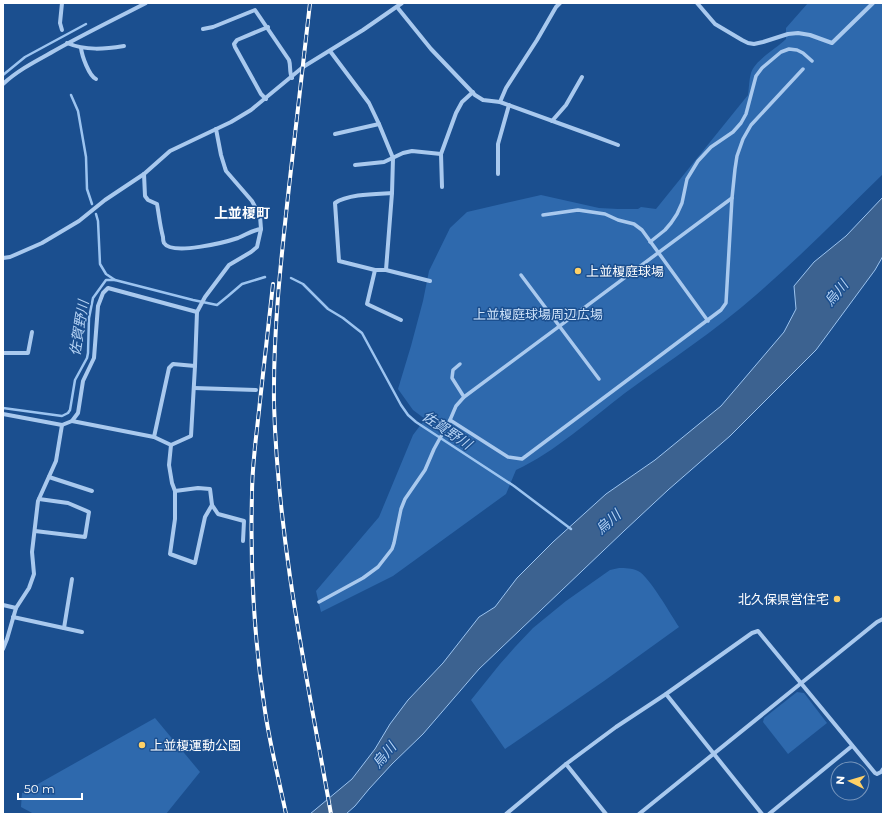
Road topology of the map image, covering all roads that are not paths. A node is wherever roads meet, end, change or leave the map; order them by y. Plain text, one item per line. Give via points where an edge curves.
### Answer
1 (62, 3) edge
2 (146, 3) edge
3 (402, 3) edge
4 (560, 3) edge
5 (697, 3) edge
6 (873, 3) edge
7 (397, 7) junction
8 (268, 27) junction
9 (203, 29) dead end
10 (62, 30) dead end
11 (67, 43) junction
12 (124, 46) dead end
13 (81, 48) junction
14 (330, 51) junction
15 (812, 61) dead end
16 (803, 69) dead end
17 (582, 77) dead end
18 (292, 78) junction
19 (96, 79) dead end
20 (3, 84) edge
21 (473, 92) junction
22 (266, 99) junction
23 (500, 102) junction
24 (509, 105) junction
25 (552, 121) junction
26 (379, 124) junction
27 (216, 129) junction
28 (335, 134) dead end
29 (618, 145) dead end
30 (441, 154) junction
31 (393, 158) junction
32 (355, 165) dead end
33 (144, 174) junction
34 (498, 174) dead end
35 (442, 186) dead end
36 (392, 193) junction
37 (732, 198) junction
38 (543, 214) dead end
39 (261, 229) junction
40 (650, 242) junction
41 (658, 252) junction
42 (3, 258) edge
43 (375, 270) junction
44 (386, 270) junction
45 (521, 275) dead end
46 (430, 282) dead end
47 (197, 311) junction
48 (401, 320) dead end
49 (708, 321) junction
50 (559, 326) junction
51 (32, 332) dead end
52 (3, 353) edge
53 (460, 364) dead end
54 (195, 366) junction
55 (599, 379) dead end
56 (194, 388) junction
57 (256, 390) dead end
58 (464, 397) junction
59 (3, 414) edge
60 (450, 420) junction
61 (72, 421) junction
62 (62, 425) junction
63 (154, 437) junction
64 (171, 445) junction
65 (49, 477) junction
66 (92, 491) dead end
67 (175, 491) junction
68 (39, 499) junction
69 (212, 505) junction
70 (35, 531) junction
71 (243, 541) dead end
72 (72, 579) dead end
73 (319, 602) dead end
74 (3, 604) edge
75 (16, 608) junction
76 (14, 617) junction
77 (883, 619) edge
78 (64, 628) junction
79 (82, 632) dead end
80 (3, 649) edge
81 (802, 684) junction
82 (666, 694) junction
83 (852, 746) junction
84 (714, 754) junction
85 (566, 764) junction
86 (883, 768) edge
87 (506, 814) edge
88 (606, 814) edge
89 (639, 814) edge
90 (762, 814) edge
91 (769, 814) edge

1 - 10 street
2 - 11 street
3 - 7 street
4 - 23 street via 506,88
5 - 6 street via 715,24 754,44 798,33 832,43
7 - 14 street
7 - 21 street via 431,49
8 - 9 street via 255,10
8 - 18 street via 289,60
8 - 22 street via 237,40 234,44
11 - 13 street
11 - 20 street via 17,72
12 - 13 street via 104,49
13 - 19 street via 90,73
14 - 18 street via 303,67
14 - 26 street via 369,103
15 - 40 street via 803,53 789,49 781,52 762,68 756,76 746,114 741,123 698,160 687,179 677,214 665,230
16 - 37 street via 751,125 743,139 737,156
17 - 25 street via 566,105
18 - 22 street
21 - 23 street via 483,100
21 - 30 street via 462,102 456,113
22 - 27 street via 252,110
23 - 24 street
24 - 25 street
24 - 34 street via 498,144
25 - 29 street
26 - 28 street
26 - 31 street
27 - 33 street via 170,151
27 - 39 street via 225,168 252,201 260,216
30 - 31 street via 412,151
30 - 35 street
31 - 32 street via 384,162
31 - 36 street
33 - 39 street via 145,196 157,204 164,243 170,248 216,244
33 - 42 street via 105,200 80,221 42,243
36 - 43 street via 352,196 335,203 339,261
36 - 44 street
37 - 41 street
37 - 49 street via 726,303
38 - 40 street via 578,210 605,214 634,224
39 - 47 street via 257,247 229,265
40 - 41 street
41 - 49 street
41 - 50 street
43 - 44 street
43 - 48 street via 367,304
44 - 46 street
45 - 50 street
47 - 54 street
47 - 61 street via 108,288 98,306 94,358 83,381 78,413
49 - 60 street via 522,459 508,457
50 - 55 street
50 - 58 street
51 - 52 street via 28,353
53 - 58 street via 453,370 452,378
54 - 56 street
54 - 63 street via 174,364 168,368
56 - 57 street
56 - 64 street via 191,436
58 - 60 street via 456,406
59 - 62 street
60 - 73 street via 425,470 405,499 392,549 378,566 362,578
61 - 62 street
61 - 63 street
62 - 65 street via 56,461
63 - 64 street
64 - 67 street via 169,465
65 - 66 street
65 - 68 street
67 - 69 street via 210,489
67 - 69 street via 175,519 170,554 195,563 205,517
68 - 70 street
68 - 70 street via 68,503 89,512 85,537
69 - 71 street via 218,514 244,521
70 - 75 street via 32,552 34,574 29,588
72 - 78 street
74 - 75 street
75 - 76 street
76 - 78 street
76 - 80 street
77 - 81 street
78 - 79 street
81 - 82 street via 758,631 755,631
81 - 83 street
81 - 84 street
82 - 84 street
82 - 85 street
83 - 86 street via 875,773 881,772
83 - 91 street
84 - 89 street
84 - 90 street
85 - 87 street
85 - 88 street

